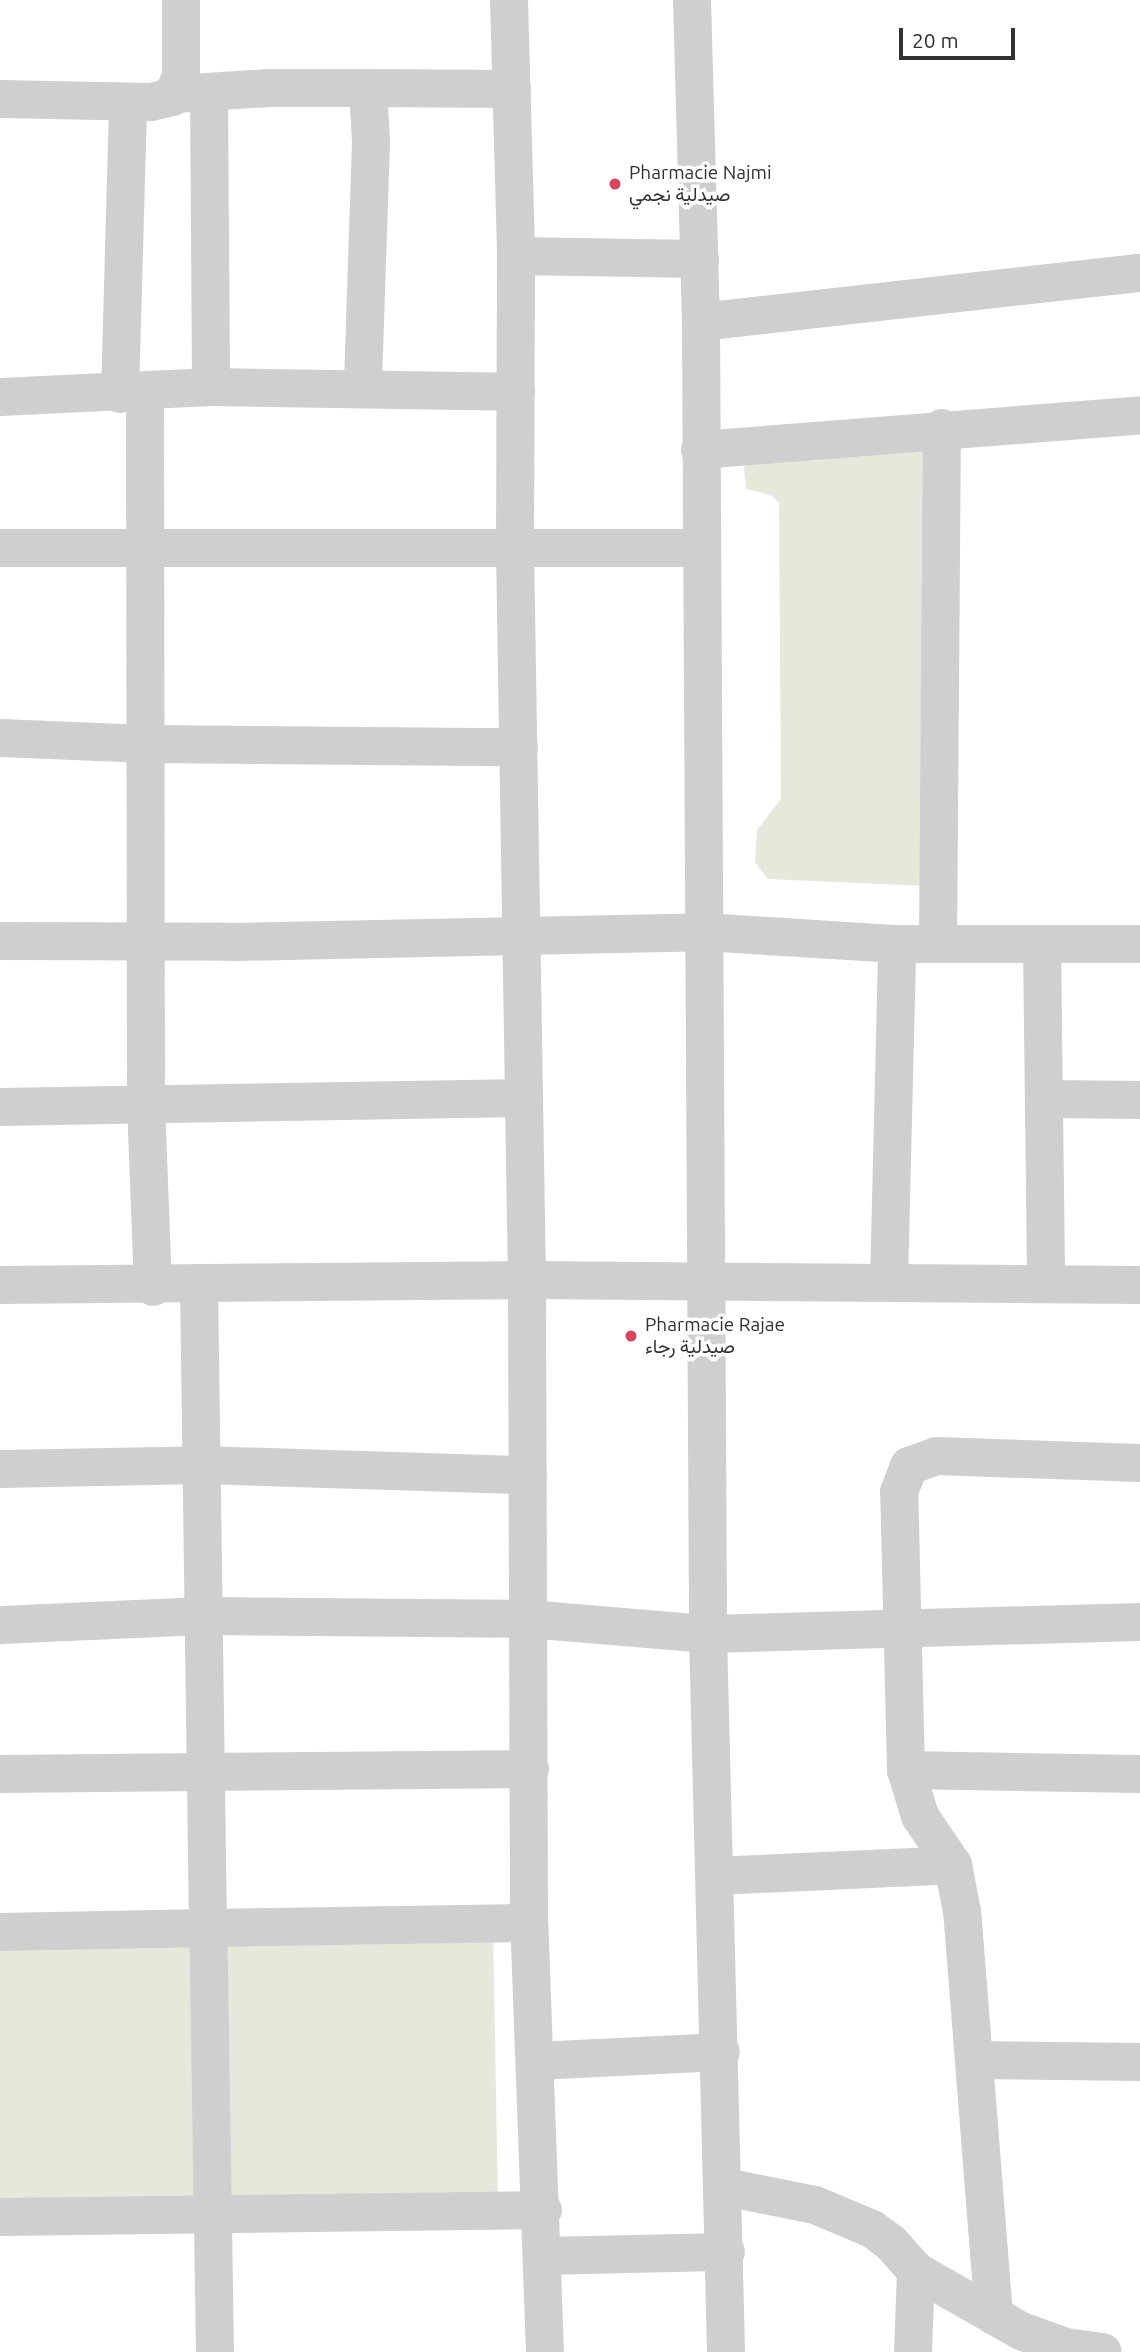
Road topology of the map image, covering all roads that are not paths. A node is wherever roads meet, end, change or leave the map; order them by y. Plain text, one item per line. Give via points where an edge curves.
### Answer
1 (181, 0) edge
2 (509, 0) edge
3 (692, 0) edge
4 (368, 88) junction
5 (512, 89) junction
6 (192, 93) junction
7 (0, 99) edge
8 (128, 102) junction
9 (516, 256) junction
10 (700, 259) junction
11 (1140, 273) edge
12 (701, 322) junction
13 (211, 387) junction
14 (363, 388) junction
15 (516, 392) junction
16 (132, 394) junction
17 (0, 397) edge
18 (1140, 415) edge
19 (942, 428) junction
20 (700, 450) junction
21 (147, 545) junction
22 (0, 548) edge
23 (701, 548) junction
24 (515, 551) junction
25 (0, 738) edge
26 (148, 744) junction
27 (519, 747) junction
28 (704, 932) junction
29 (519, 937) junction
30 (0, 942) edge
31 (149, 942) junction
32 (897, 944) junction
33 (938, 944) junction
34 (1042, 944) junction
35 (1140, 944) edge
36 (522, 1098) junction
37 (1044, 1100) junction
38 (1140, 1100) edge
39 (146, 1104) junction
40 (0, 1107) edge
41 (527, 1280) junction
42 (704, 1283) junction
43 (889, 1283) junction
44 (1046, 1284) junction
45 (0, 1285) edge
46 (1140, 1285) edge
47 (199, 1286) junction
48 (153, 1287) junction
49 (1140, 1463) edge
50 (202, 1465) junction
51 (0, 1469) edge
52 (528, 1475) junction
53 (204, 1616) junction
54 (528, 1619) junction
55 (1140, 1622) edge
56 (0, 1625) edge
57 (905, 1629) junction
58 (708, 1634) junction
59 (530, 1769) junction
60 (906, 1770) junction
61 (205, 1773) junction
62 (0, 1774) edge
63 (1140, 1774) edge
64 (953, 1865) junction
65 (715, 1876) junction
66 (529, 1923) junction
67 (208, 1928) junction
68 (0, 1932) edge
69 (721, 2052) junction
70 (976, 2060) junction
71 (536, 2061) junction
72 (1140, 2062) edge
73 (725, 2187) junction
74 (543, 2210) junction
75 (213, 2214) junction
76 (0, 2217) edge
77 (726, 2252) junction
78 (544, 2256) junction
79 (916, 2271) junction
80 (994, 2316) junction
81 (215, 2352) edge
82 (545, 2352) edge
83 (726, 2352) edge
84 (913, 2352) edge
85 (1103, 2352) edge

1 - 6 street via 182,65
2 - 5 street
3 - 10 street
4 - 5 street
4 - 6 street
4 - 14 street via 371,142
5 - 9 street
6 - 8 street
6 - 13 street
7 - 8 street
8 - 16 street
9 - 10 street
9 - 15 street
10 - 12 street
11 - 12 street
12 - 20 street
13 - 14 street
13 - 16 street
14 - 15 street
15 - 24 street
16 - 17 street
16 - 21 street
18 - 19 street
19 - 20 street
19 - 33 street
20 - 23 street
21 - 22 street
21 - 24 street
21 - 26 street
23 - 24 street
23 - 28 street
24 - 27 street
25 - 26 street
26 - 27 street
26 - 31 street
27 - 29 street
28 - 29 street
28 - 32 street
28 - 42 street
29 - 31 street
29 - 36 street
30 - 31 street
31 - 39 street
32 - 33 street
32 - 43 street
33 - 34 street
34 - 35 street
34 - 37 street
36 - 39 street
36 - 41 street
37 - 38 street
37 - 44 street
39 - 40 street
39 - 48 street
41 - 42 street
41 - 47 street
41 - 52 street
42 - 43 street
42 - 58 street
43 - 44 street
44 - 46 street
45 - 48 street
47 - 48 street
47 - 50 street
49 - 57 street via 936,1457 909,1466 899,1492
50 - 51 street
50 - 52 street
50 - 53 street
52 - 54 street
53 - 54 street
53 - 56 street
53 - 61 street
54 - 58 street
54 - 59 street
55 - 57 street
57 - 58 street
57 - 60 street
58 - 65 street
59 - 61 street
59 - 66 street
60 - 63 street
60 - 64 street via 920,1816
61 - 62 street
61 - 67 street
64 - 65 street
64 - 70 street via 970,1965
65 - 69 street
66 - 67 street
66 - 71 street
67 - 68 street
67 - 75 street
69 - 71 street
69 - 73 street
70 - 72 street
70 - 80 street
71 - 74 street
73 - 77 street
73 - 79 street via 815,2205 847,2218 891,2243
74 - 75 street
74 - 78 street
75 - 76 street
75 - 81 street
77 - 78 street
77 - 83 street
78 - 82 street
79 - 80 street
79 - 84 street
80 - 85 street via 1055,2344

